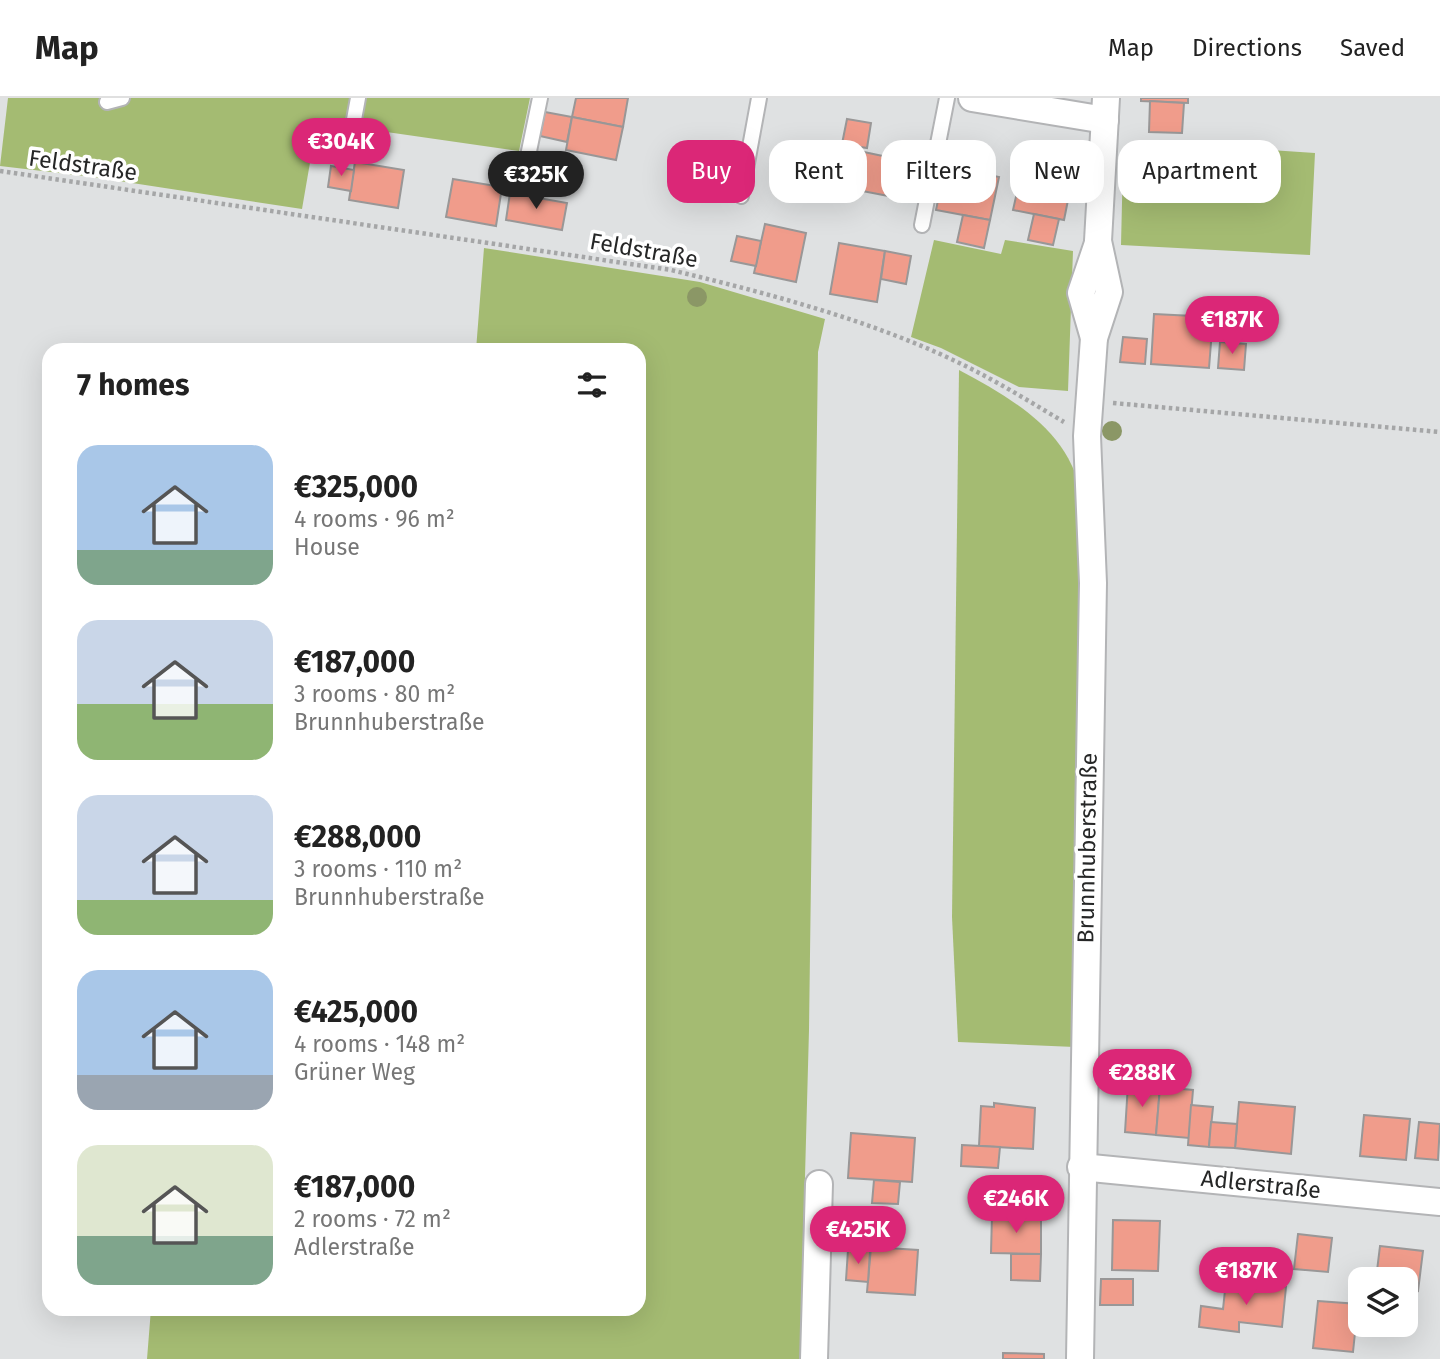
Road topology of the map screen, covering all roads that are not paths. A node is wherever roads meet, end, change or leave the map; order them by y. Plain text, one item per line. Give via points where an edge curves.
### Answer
1 (358, 98) edge
2 (540, 98) edge
3 (759, 98) edge
4 (947, 98) edge
5 (972, 98) edge
6 (1106, 109) edge
7 (337, 135) dead end
8 (751, 140) edge
9 (534, 165) dead end
10 (922, 225) dead end
11 (1081, 1167) junction
12 (819, 1184) dead end
13 (1440, 1202) edge
14 (814, 1359) edge
15 (1080, 1359) edge

1 - 7 lane via 353,125
2 - 9 lane via 529,151
3 - 8 lane
4 - 10 lane
5 - 6 street
6 - 11 street, Brunnhuberstraße via 1098,242 1081,293 1094,338 1087,436 1093,583
11 - 13 street, Adlerstraße
11 - 15 street, Brunnhuberstraße
12 - 14 street

